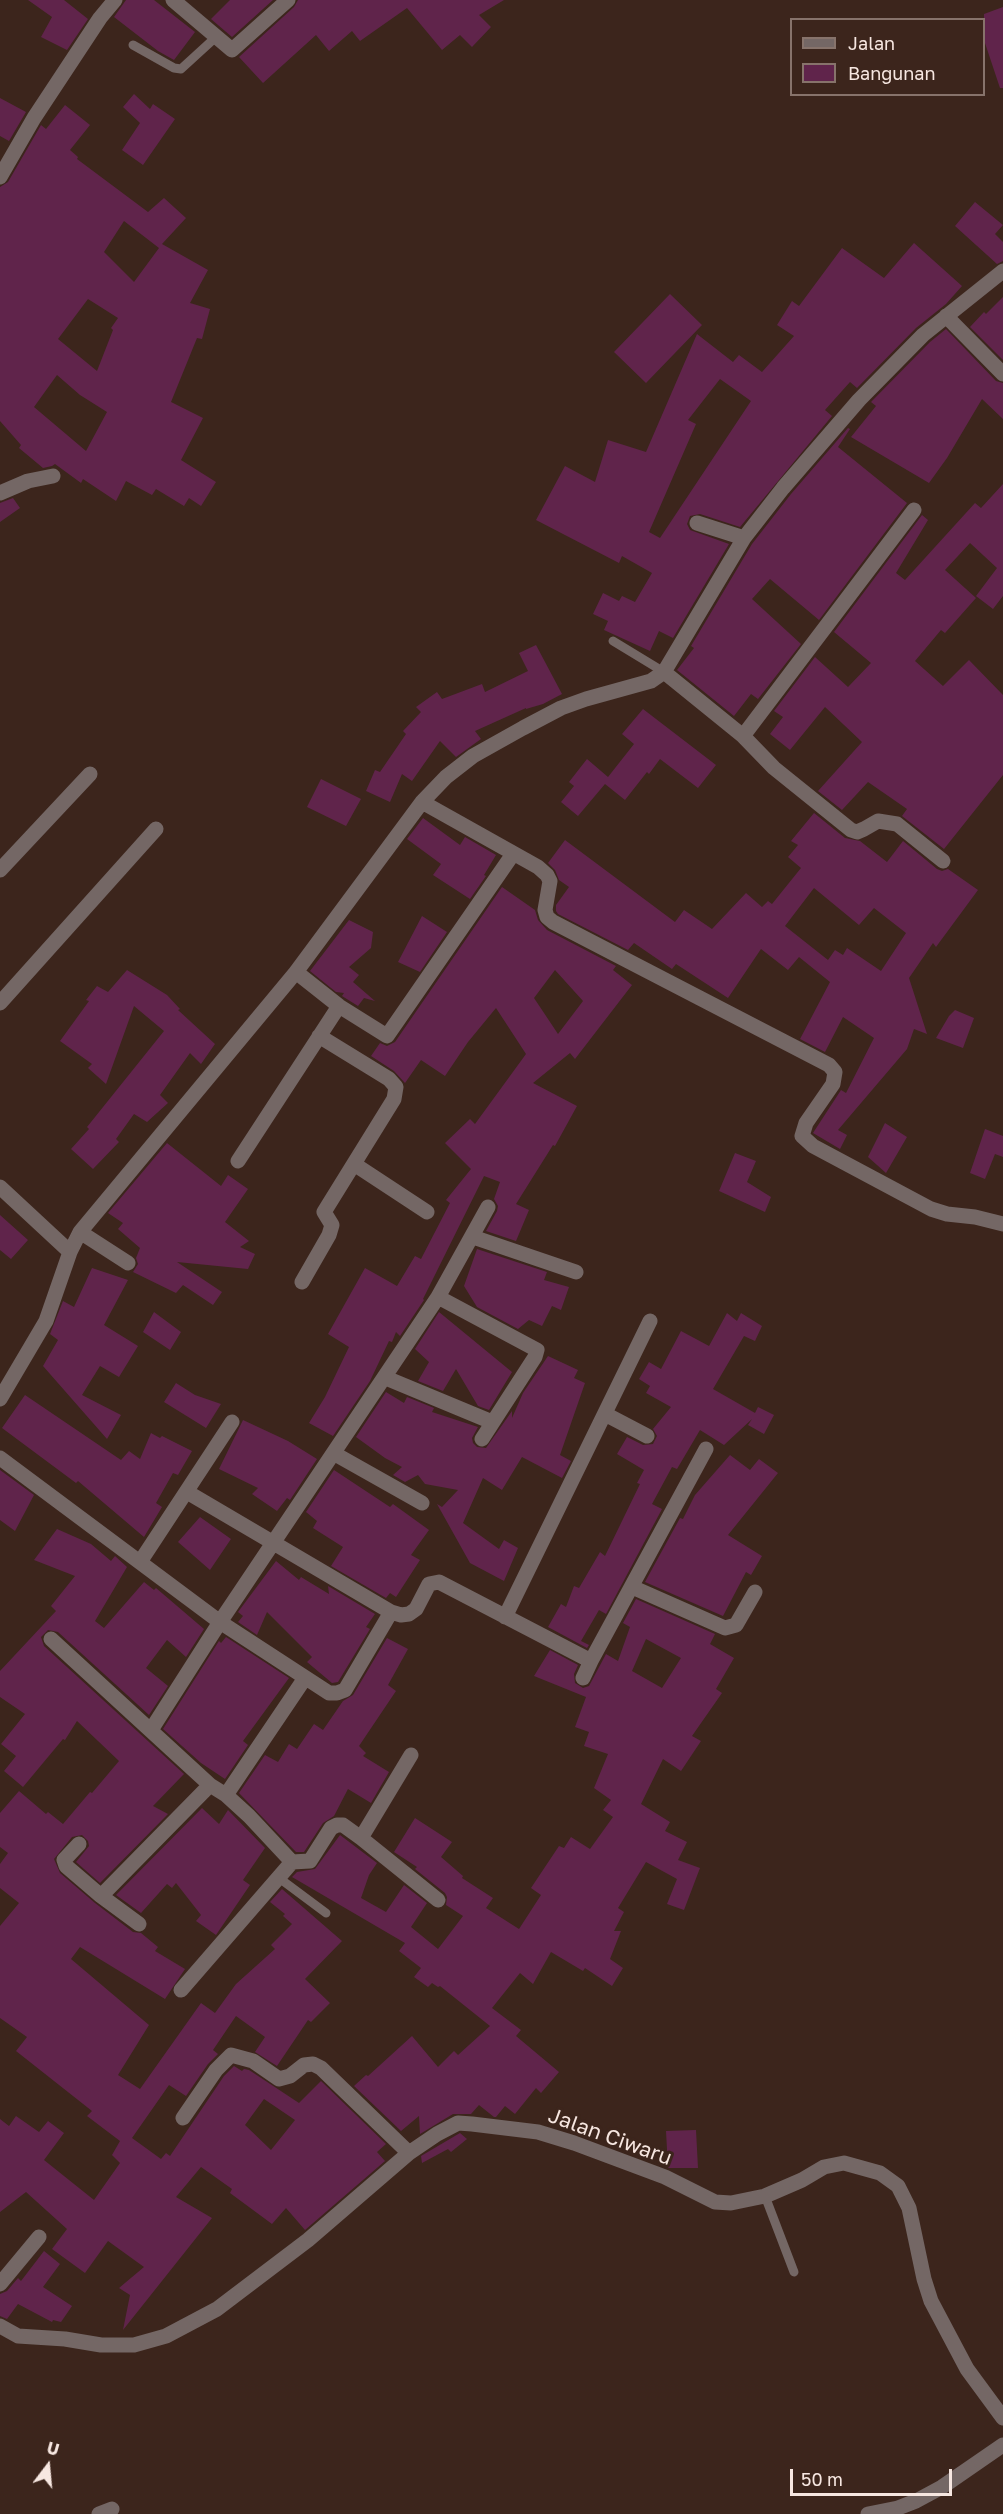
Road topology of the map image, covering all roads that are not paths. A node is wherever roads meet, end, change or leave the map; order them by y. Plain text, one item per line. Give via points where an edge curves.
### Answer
1 (116, 0) edge
2 (288, 0) edge
3 (177, 1) edge
4 (216, 37) junction
5 (133, 45) dead end
6 (0, 177) edge
7 (1003, 272) edge
8 (946, 316) junction
9 (1003, 374) edge
10 (53, 476) dead end
11 (0, 493) edge
12 (915, 510) dead end
13 (697, 522) dead end
14 (744, 538) junction
15 (613, 641) dead end
16 (664, 672) junction
17 (743, 736) junction
18 (90, 774) dead end
19 (422, 802) junction
20 (156, 829) dead end
21 (513, 854) junction
22 (943, 861) dead end
23 (0, 870) edge
24 (296, 972) junction
25 (0, 1003) edge
26 (339, 1006) junction
27 (319, 1036) junction
28 (237, 1161) dead end
29 (354, 1164) junction
30 (0, 1187) edge
31 (488, 1207) dead end
32 (427, 1212) dead end
33 (1003, 1224) edge
34 (80, 1232) junction
35 (473, 1237) junction
36 (70, 1252) junction
37 (128, 1263) dead end
38 (576, 1272) dead end
39 (302, 1282) dead end
40 (438, 1297) junction
41 (650, 1321) dead end
42 (386, 1378) junction
43 (0, 1399) edge
44 (605, 1414) junction
45 (232, 1422) dead end
46 (492, 1422) junction
47 (647, 1436) dead end
48 (482, 1439) dead end
49 (706, 1449) dead end
50 (335, 1454) junction
51 (0, 1458) edge
52 (187, 1492) junction
53 (422, 1503) dead end
54 (272, 1544) junction
55 (140, 1563) junction
56 (632, 1587) junction
57 (755, 1592) dead end
58 (391, 1612) junction
59 (505, 1617) junction
60 (220, 1623) junction
61 (51, 1639) dead end
62 (591, 1662) junction
63 (305, 1678) junction
64 (583, 1678) dead end
65 (151, 1730) junction
66 (411, 1755) dead end
67 (210, 1785) junction
68 (226, 1795) junction
69 (361, 1838) junction
70 (80, 1844) dead end
71 (292, 1862) junction
72 (279, 1878) junction
73 (101, 1896) junction
74 (438, 1900) dead end
75 (326, 1913) dead end
76 (139, 1924) dead end
77 (181, 1990) dead end
78 (183, 2118) dead end
79 (410, 2153) junction
80 (765, 2196) junction
81 (39, 2237) dead end
82 (794, 2272) dead end
83 (0, 2284) edge
84 (0, 2326) edge
85 (1003, 2418) edge
86 (1003, 2445) edge
87 (868, 2514) edge

1 - 6 street via 34,118
2 - 4 street via 232,50
3 - 4 street
4 - 5 lane via 181,69
7 - 8 street
8 - 9 street
8 - 14 street via 859,400
10 - 11 street
12 - 17 street
13 - 14 street
14 - 16 street
15 - 16 lane
16 - 17 street
16 - 19 street via 651,681 561,708 523,728 473,756
17 - 22 street via 774,768 851,830 856,832 878,821 897,825
18 - 23 street
19 - 21 street
19 - 24 street
20 - 25 street
21 - 26 street via 387,1036
21 - 33 street via 547,875 550,881 544,910 553,922 829,1065 835,1072 833,1084 806,1123 802,1136 813,1146 931,1209
24 - 26 street
24 - 34 street
26 - 27 street
27 - 28 street
27 - 29 street via 396,1087 394,1099
29 - 32 street
29 - 39 street via 324,1212 332,1225 329,1235
30 - 36 street
31 - 35 street
34 - 36 street
34 - 37 street
35 - 38 street
35 - 40 street
36 - 43 street via 46,1321
40 - 42 street
40 - 46 street via 537,1350
41 - 44 street
42 - 46 street
42 - 50 street
44 - 47 street
44 - 59 street
45 - 52 street
46 - 48 street
49 - 56 street
50 - 53 street
50 - 54 street
51 - 55 street
52 - 54 street
52 - 55 street
54 - 58 street
54 - 60 street
55 - 60 street
56 - 57 street via 725,1628 736,1625
56 - 62 street
58 - 59 street via 413,1612 429,1584 439,1582
58 - 63 street via 341,1693 329,1692
59 - 62 street
60 - 63 street
60 - 65 street
61 - 65 street
62 - 64 street
63 - 68 street
65 - 67 street
66 - 69 street
67 - 68 street
67 - 73 street
68 - 71 street
69 - 71 street via 337,1825 324,1837 310,1861
69 - 74 street
70 - 73 street via 64,1860 66,1866
71 - 72 street
72 - 75 lane
72 - 77 street
73 - 76 street
78 - 79 street via 231,2055 253,2061 279,2079 313,2064
79 - 80 street, Jalan Ciwaru via 447,2126 458,2123 507,2127 574,2143 665,2177 715,2202
79 - 84 street, Jalan Ciwaru via 308,2240 217,2309 166,2336 134,2345 101,2345 18,2336
80 - 82 lane
80 - 85 street, Jalan Ciwaru via 824,2167 844,2163 880,2174 898,2186 909,2208 931,2301 967,2369
81 - 83 street
86 - 87 street via 916,2501

